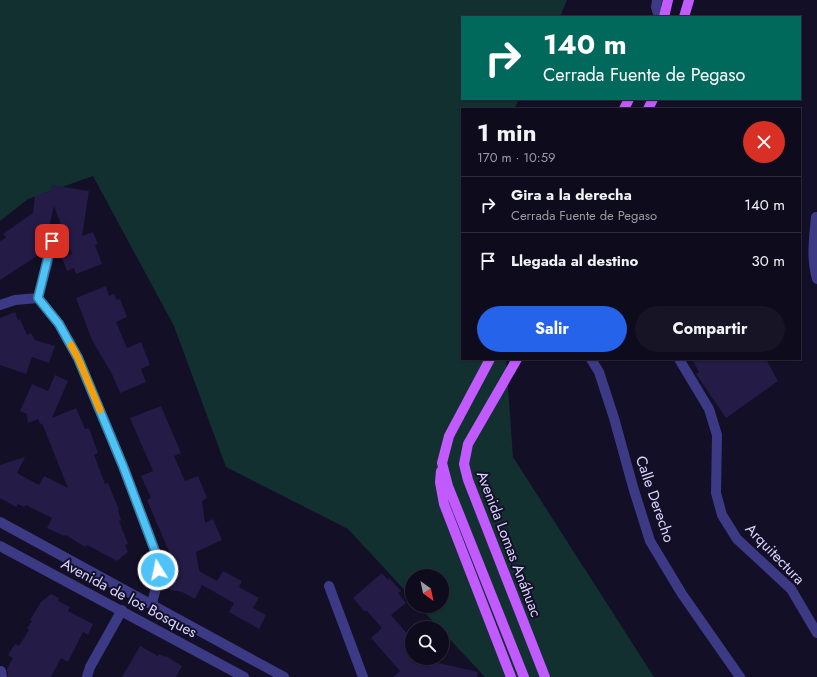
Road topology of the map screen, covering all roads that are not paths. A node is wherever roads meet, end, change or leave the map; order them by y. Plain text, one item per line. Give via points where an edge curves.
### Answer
1 (657, 0) edge
2 (668, 0) edge
3 (689, 0) edge
4 (659, 16) edge
5 (664, 16) edge
6 (684, 16) edge
7 (816, 217) edge
8 (52, 241) dead end
9 (817, 278) edge
10 (38, 298) junction
11 (0, 305) edge
12 (489, 360) edge
13 (516, 360) edge
14 (592, 360) edge
15 (680, 360) edge
16 (442, 463) junction
17 (0, 522) edge
18 (0, 546) edge
19 (329, 586) dead end
20 (152, 603) junction
21 (122, 610) junction
22 (817, 633) edge
23 (223, 672) edge
24 (87, 677) edge
25 (244, 677) edge
26 (284, 677) edge
27 (363, 677) edge
28 (511, 677) edge
29 (524, 677) edge
30 (545, 677) edge
31 (740, 677) edge

1 - 4 street
2 - 5 main road
3 - 6 main road
7 - 9 street via 813,242
8 - 10 street
10 - 11 street via 15,300
10 - 20 street via 59,324 78,358 158,559 158,580
12 - 16 main road via 449,436
13 - 30 main road, Avenida Lomas Anáhuac via 468,444 464,464
14 - 31 street, Calle Derecho via 602,378 650,541 682,594
15 - 22 street, Arquitectura via 709,409 717,435 716,493 722,514 737,539 791,589
16 - 28 main road via 440,482 444,504
16 - 29 main road via 448,486
17 - 20 street, Avenida de los Bosques
18 - 21 street, Avenida de los Bosques
19 - 27 street
20 - 26 street, Avenida de los Bosques
21 - 23 street, Avenida de los Bosques
21 - 24 street
23 - 25 street, Avenida de los Bosques

